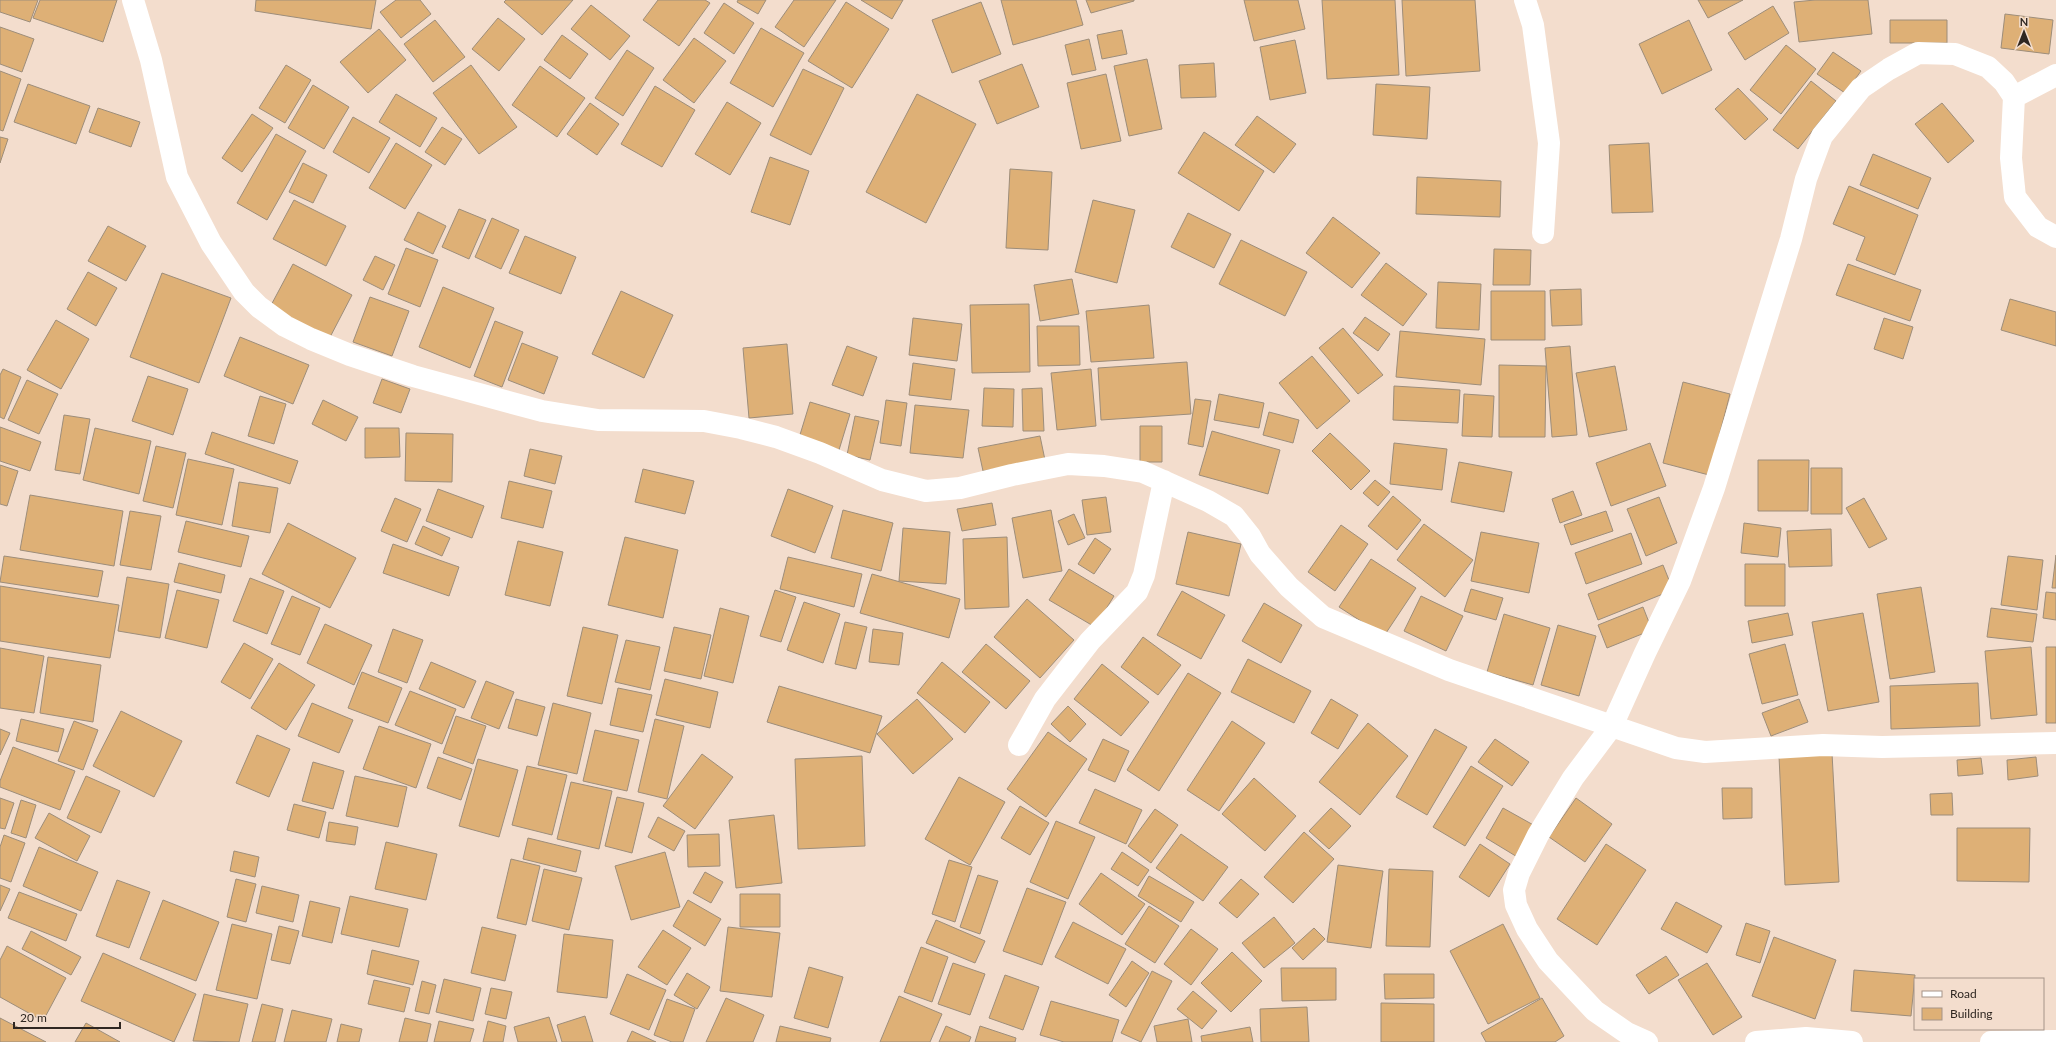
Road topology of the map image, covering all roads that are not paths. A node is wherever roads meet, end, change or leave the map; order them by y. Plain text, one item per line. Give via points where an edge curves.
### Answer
1 (133, 0) edge
2 (1525, 0) edge
3 (2056, 75) edge
4 (2014, 97) junction
5 (1543, 233) dead end
6 (2056, 237) edge
7 (1164, 481) junction
8 (1612, 726) junction
9 (2056, 743) edge
10 (1019, 745) dead end
11 (2056, 1040) edge
12 (1647, 1042) edge
13 (1756, 1042) edge
14 (1852, 1042) edge
15 (1991, 1042) edge

1 - 7 street via 152,60 177,177 211,243 244,292 259,307 285,326 311,339 414,376 542,411 598,420 704,422 741,428 820,452 882,480 926,491 960,488 1068,464 1143,472
2 - 5 street via 1533,25 1549,143
3 - 4 street
4 - 6 street via 2011,158 2015,197 2038,227
4 - 8 street via 2004,82 1988,67 1955,54 1918,53 1889,68 1861,88 1822,136 1806,179 1791,239 1714,488 1680,581
7 - 8 street via 1234,516 1260,554 1322,617 1449,670
7 - 10 street via 1144,575 1137,592 1090,641 1045,699
8 - 9 street via 1676,748 1705,752 1823,745 1897,747
8 - 12 street via 1573,778 1538,835 1514,890 1516,905 1527,929 1548,961 1594,1011 1627,1034
11 - 15 street
13 - 14 street via 1806,1038

